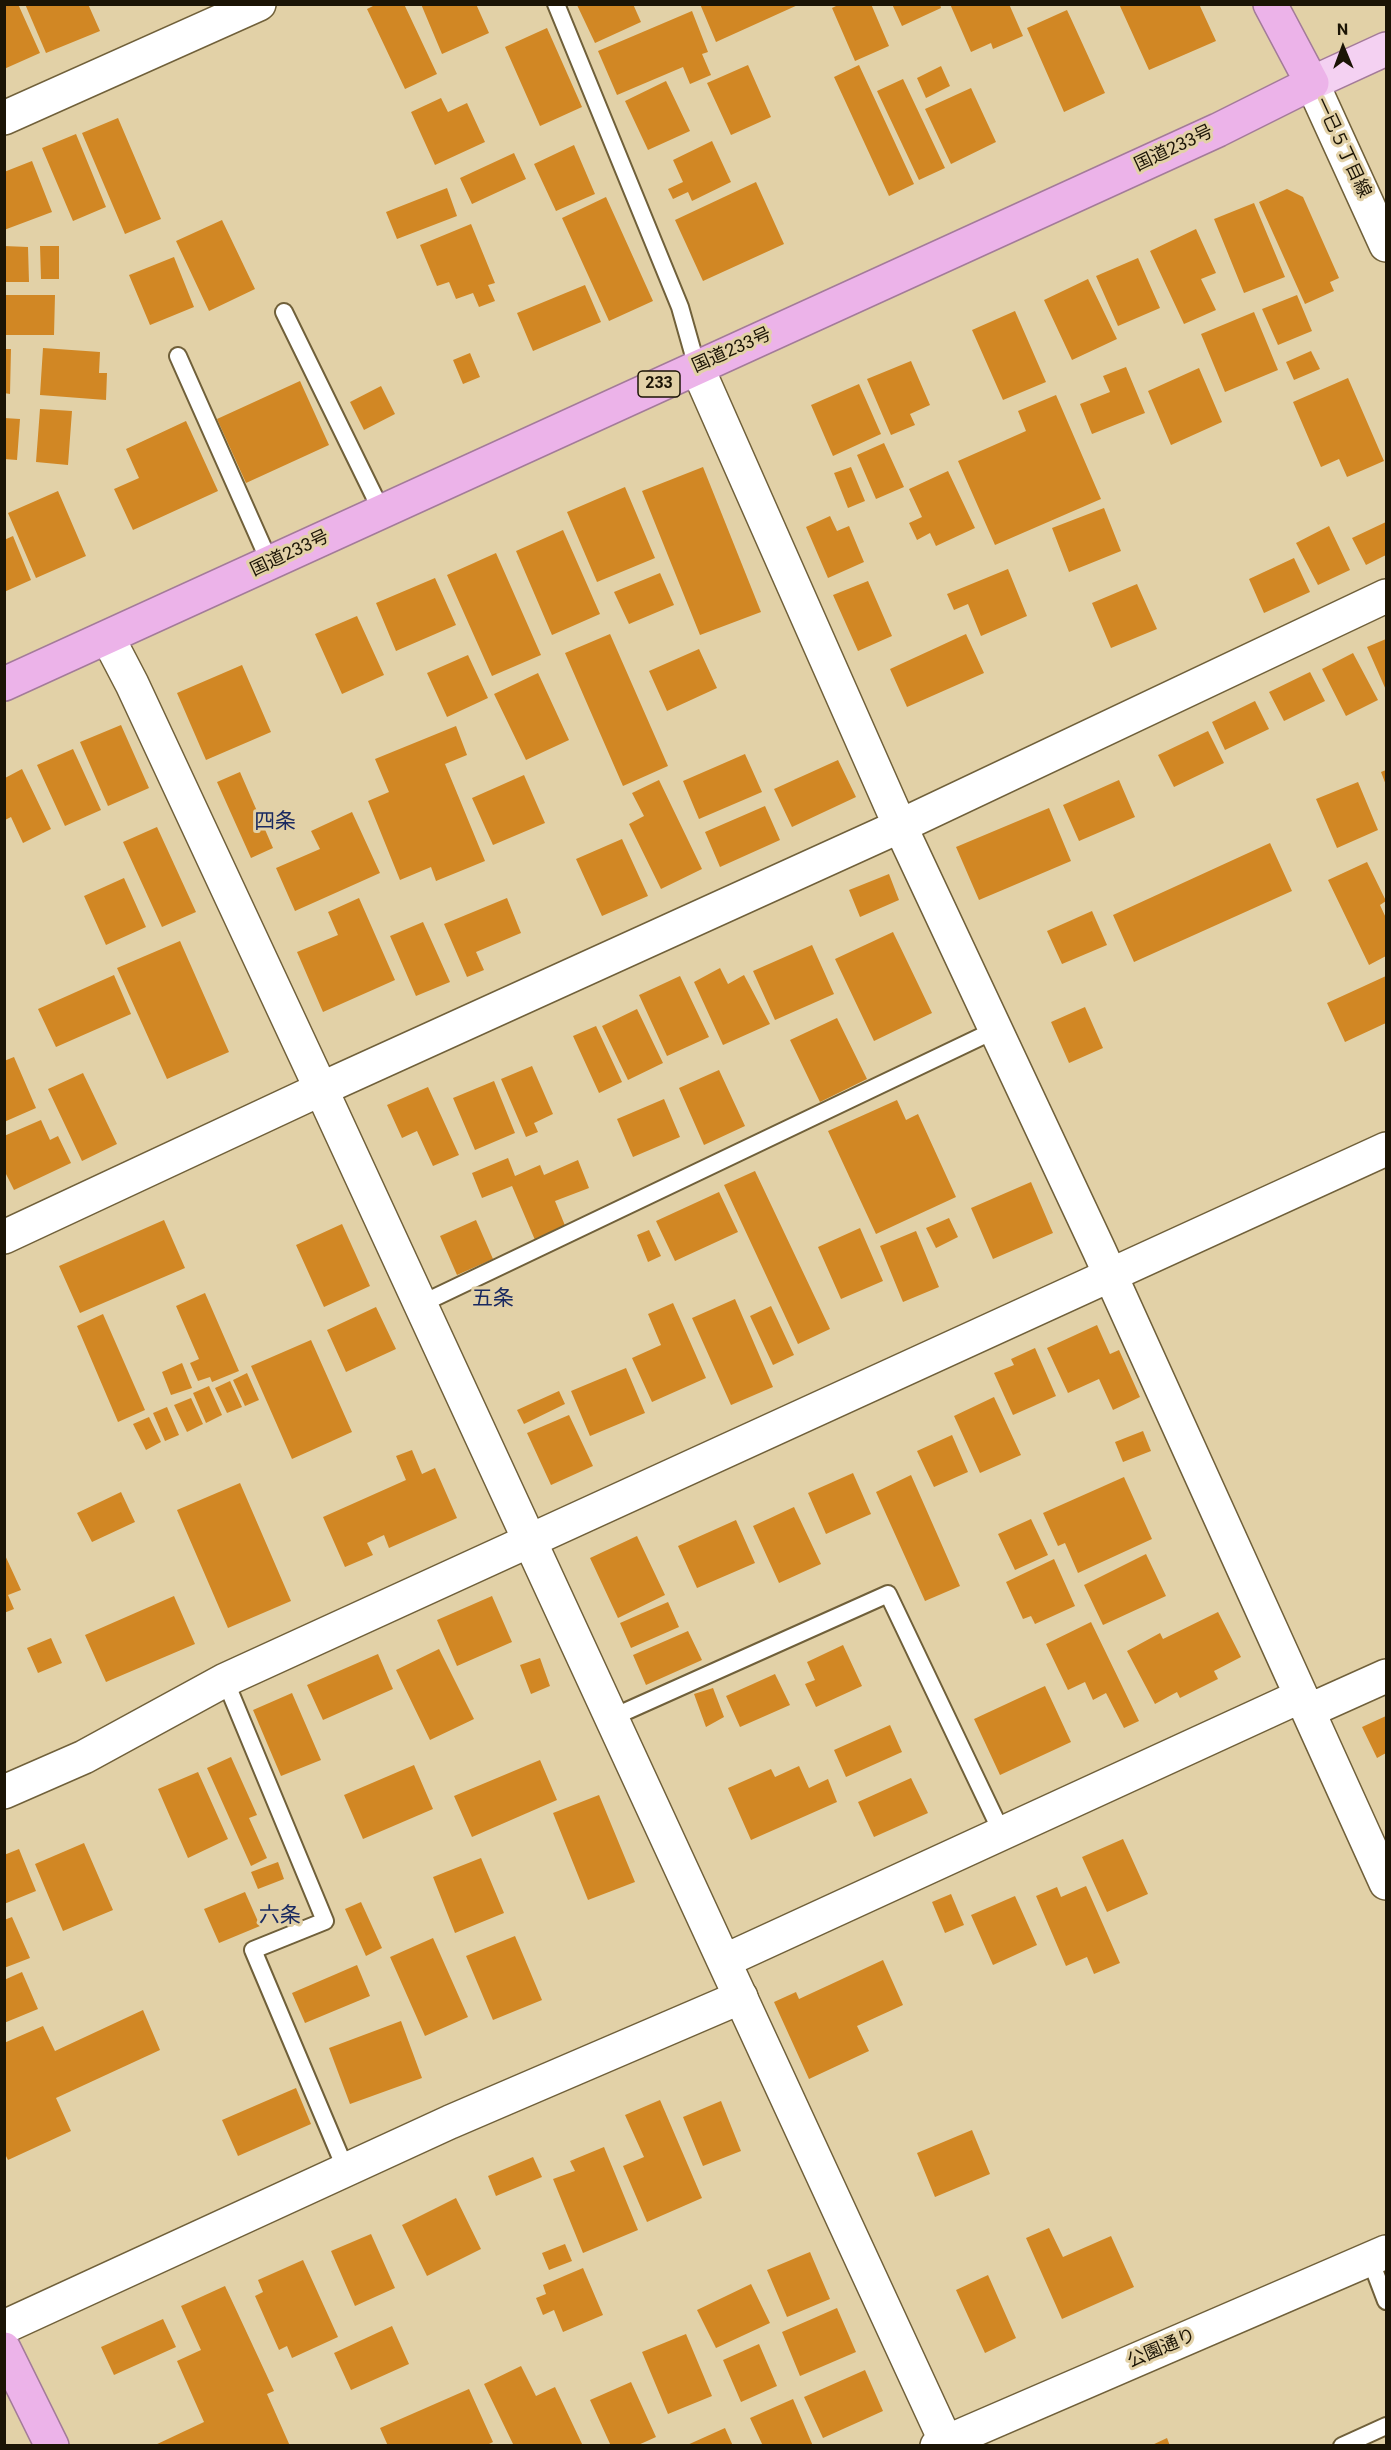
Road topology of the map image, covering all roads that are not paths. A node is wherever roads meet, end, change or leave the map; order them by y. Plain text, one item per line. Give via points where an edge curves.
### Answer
1 (259, 4) edge
2 (556, 4) edge
3 (1270, 4) edge
4 (1386, 49) edge
5 (1312, 83) junction
6 (4, 118) edge
7 (1386, 245) edge
8 (284, 312) dead end
9 (178, 356) dead end
10 (697, 367) junction
11 (382, 512) junction
12 (270, 563) junction
13 (1386, 596) edge
14 (108, 638) junction
15 (4, 684) edge
16 (900, 826) junction
17 (995, 1030) junction
18 (321, 1089) junction
19 (1386, 1149) edge
20 (4, 1237) edge
21 (1110, 1276) junction
22 (419, 1305) junction
23 (529, 1539) junction
24 (1386, 1676) edge
25 (225, 1680) junction
26 (1305, 1704) junction
27 (611, 1718) junction
28 (4, 1792) edge
29 (1002, 1833) junction
30 (1386, 1883) edge
31 (724, 1961) junction
32 (741, 1997) junction
33 (346, 2170) junction
34 (1378, 2256) edge
35 (1386, 2301) edge
36 (4, 2326) edge
37 (4, 2349) edge
38 (1386, 2426) edge
39 (943, 2444) edge
40 (52, 2445) edge
41 (1342, 2445) edge

1 - 6 street
2 - 10 lane via 680,307
3 - 5 highway
4 - 5 main road
5 - 7 street, 一已５丁目線
5 - 10 highway, 国道233号 / 233 via 1218,130
8 - 11 lane
9 - 12 lane
10 - 11 highway, 国道233号 / 233
10 - 16 street
11 - 12 highway, 国道233号 / 233
12 - 14 highway, 国道233号 / 233
13 - 16 street
14 - 15 highway, 国道233号 / 233
14 - 18 street
16 - 17 street
16 - 18 street
17 - 21 street
17 - 22 lane
18 - 20 street
18 - 22 street
19 - 21 street
21 - 23 street
21 - 26 street
22 - 23 street
23 - 25 street
23 - 27 street
24 - 26 street
25 - 28 street via 84,1757
25 - 33 lane via 325,1922 253,1950
26 - 29 street
26 - 30 street
27 - 29 lane via 888,1594
27 - 31 street
29 - 31 street
31 - 32 street
32 - 33 street
32 - 39 street
33 - 36 street
34 - 35 lane
34 - 39 street, 公園通り
37 - 40 highway
38 - 41 lane

